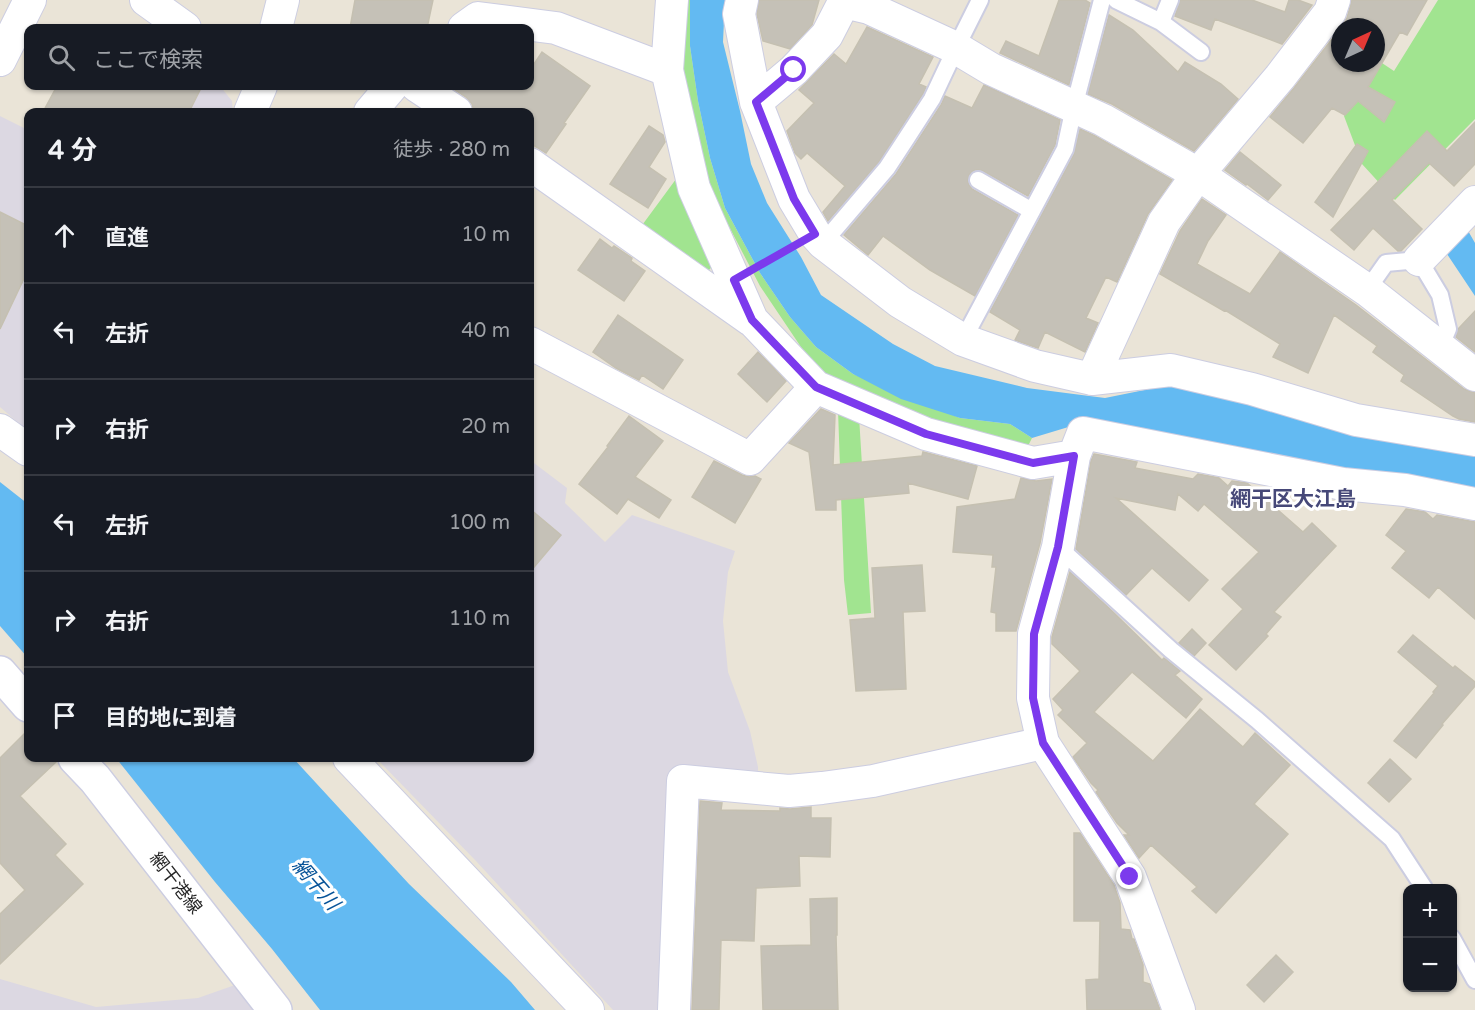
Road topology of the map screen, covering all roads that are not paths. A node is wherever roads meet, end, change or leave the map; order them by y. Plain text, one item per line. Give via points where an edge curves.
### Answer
1 (30, 0) edge
2 (146, 0) edge
3 (283, 0) edge
4 (672, 0) edge
5 (742, 0) edge
6 (980, 0) edge
7 (1102, 0) edge
8 (1116, 0) edge
9 (1170, 0) edge
10 (1334, 0) edge
11 (871, 4) edge
12 (1161, 22) junction
13 (179, 24) edge
14 (277, 24) edge
15 (470, 24) edge
16 (525, 24) edge
17 (534, 25) edge
18 (956, 48) junction
19 (1201, 52) dead end
20 (0, 60) edge
21 (667, 69) junction
22 (259, 90) edge
23 (389, 90) edge
24 (423, 90) edge
25 (756, 102) junction
26 (1074, 107) junction
27 (252, 108) edge
28 (373, 108) edge
29 (450, 108) edge
30 (534, 167) edge
31 (1197, 174) junction
32 (978, 180) dead end
33 (1475, 202) edge
34 (1032, 211) junction
35 (819, 238) junction
36 (1419, 260) junction
37 (1367, 290) junction
38 (752, 320) junction
39 (963, 340) junction
40 (534, 345) edge
41 (1440, 348) junction
42 (1475, 375) edge
43 (1092, 379) junction
44 (816, 387) junction
45 (0, 430) edge
46 (1475, 440) edge
47 (24, 447) edge
48 (1074, 456) junction
49 (1475, 504) edge
50 (1058, 547) junction
51 (0, 673) edge
52 (24, 700) edge
53 (1043, 743) junction
54 (79, 762) edge
55 (353, 762) edge
56 (1421, 884) edge
57 (1457, 947) edge
58 (1475, 981) edge
59 (275, 1010) edge
60 (588, 1010) edge
61 (674, 1010) edge
62 (1179, 1010) edge

1 - 20 street
2 - 13 street
3 - 14 street
4 - 21 street
5 - 25 street via 739,14
6 - 18 lane
7 - 26 lane
8 - 12 lane
9 - 12 lane
10 - 31 street via 1330,12 1280,77
11 - 18 street
11 - 25 street via 844,2 827,35
12 - 19 lane
15 - 16 street via 478,18
17 - 21 street via 556,28
18 - 26 street via 991,69
18 - 35 lane via 932,99 887,168
21 - 38 street via 694,188
22 - 27 street
23 - 28 street
24 - 29 street
25 - 35 street via 794,199
26 - 31 street
26 - 34 lane via 1065,149
30 - 38 street
31 - 37 street
31 - 43 street via 1164,222
32 - 34 lane
33 - 36 street
34 - 39 lane
35 - 39 street via 900,302
36 - 37 lane via 1386,263
36 - 41 lane via 1440,295 1446,317 1448,328
37 - 41 street
38 - 44 street
39 - 43 street via 1035,366
40 - 44 street via 750,459
41 - 42 street
43 - 46 street via 1171,370 1356,420
44 - 48 street via 926,434 1033,463
45 - 47 street
48 - 49 street via 1083,433 1343,484 1405,489
48 - 50 street
50 - 53 street via 1034,634 1033,698
50 - 56 lane via 1171,650 1392,839
51 - 52 main road
53 - 61 street via 873,781 822,788 789,791 683,781
53 - 62 street via 1130,877
54 - 59 main road, 網干港線
55 - 60 street
57 - 58 lane

